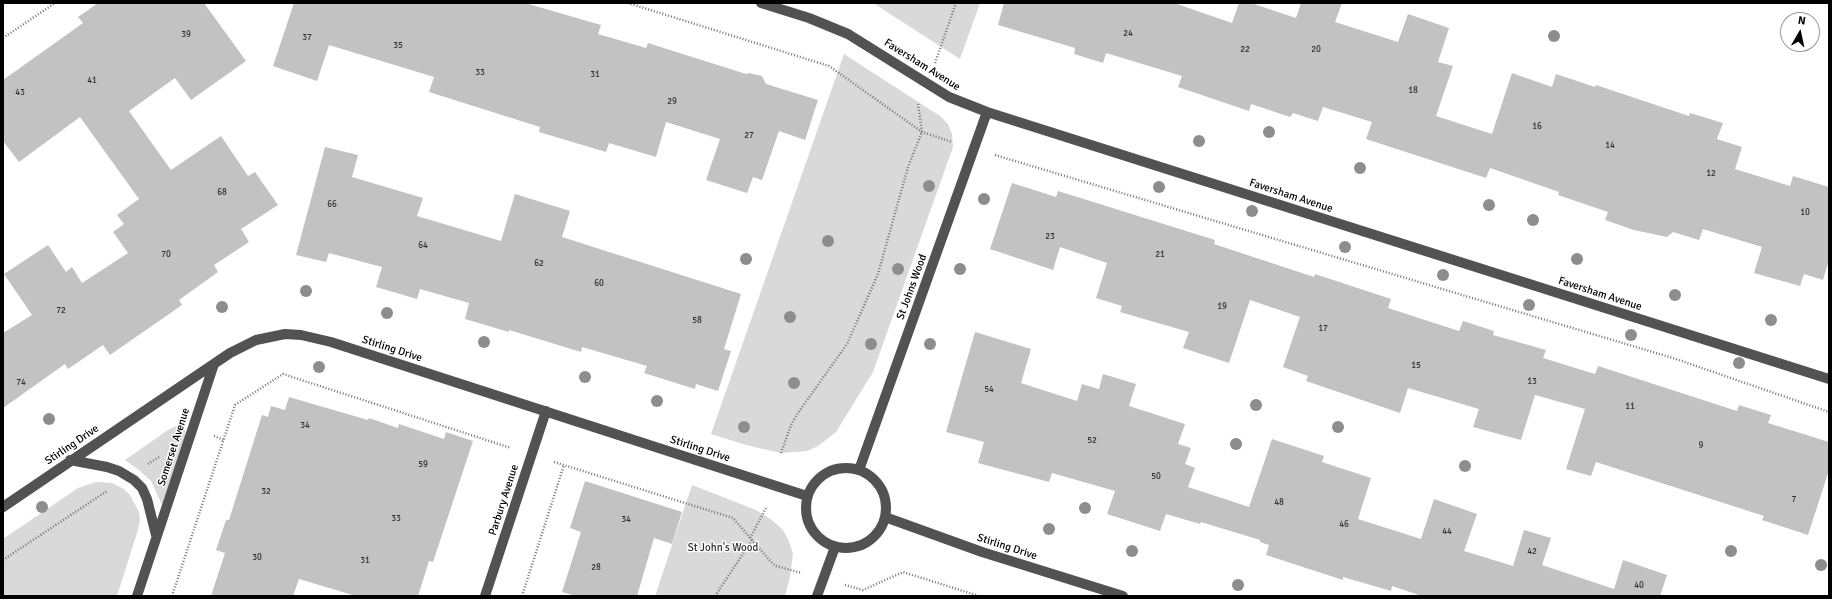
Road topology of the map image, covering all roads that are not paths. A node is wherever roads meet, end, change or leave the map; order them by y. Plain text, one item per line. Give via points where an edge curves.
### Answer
1 (761, 3) edge
2 (987, 112) junction
3 (214, 364) junction
4 (1829, 379) edge
5 (546, 411) junction
6 (70, 460) junction
7 (859, 470) junction
8 (807, 496) junction
9 (3, 507) edge
10 (885, 517) junction
11 (156, 536) junction
12 (834, 546) junction
13 (137, 596) edge
14 (485, 596) edge
15 (817, 596) edge
16 (1123, 596) edge

1 - 2 street, Faversham Avenue via 848,34 949,97
2 - 4 street, Faversham Avenue
2 - 7 street, St Johns Wood
3 - 5 street, Stirling Drive via 256,340 292,334 331,342
3 - 6 street, Stirling Drive
3 - 11 street, Somerset Avenue
5 - 8 street, Stirling Drive
5 - 14 street, Parbury Avenue
6 - 9 street, Stirling Drive
6 - 11 street, Somerset Avenue via 107,467 129,477 142,488 148,499
7 - 8 street via 846,467 822,475 812,485
7 - 10 street via 870,476 884,494
8 - 12 street via 805,509 808,521 818,536
10 - 12 street via 880,529 860,546
10 - 16 street, Stirling Drive via 982,552
11 - 13 street, Somerset Avenue
12 - 15 street

